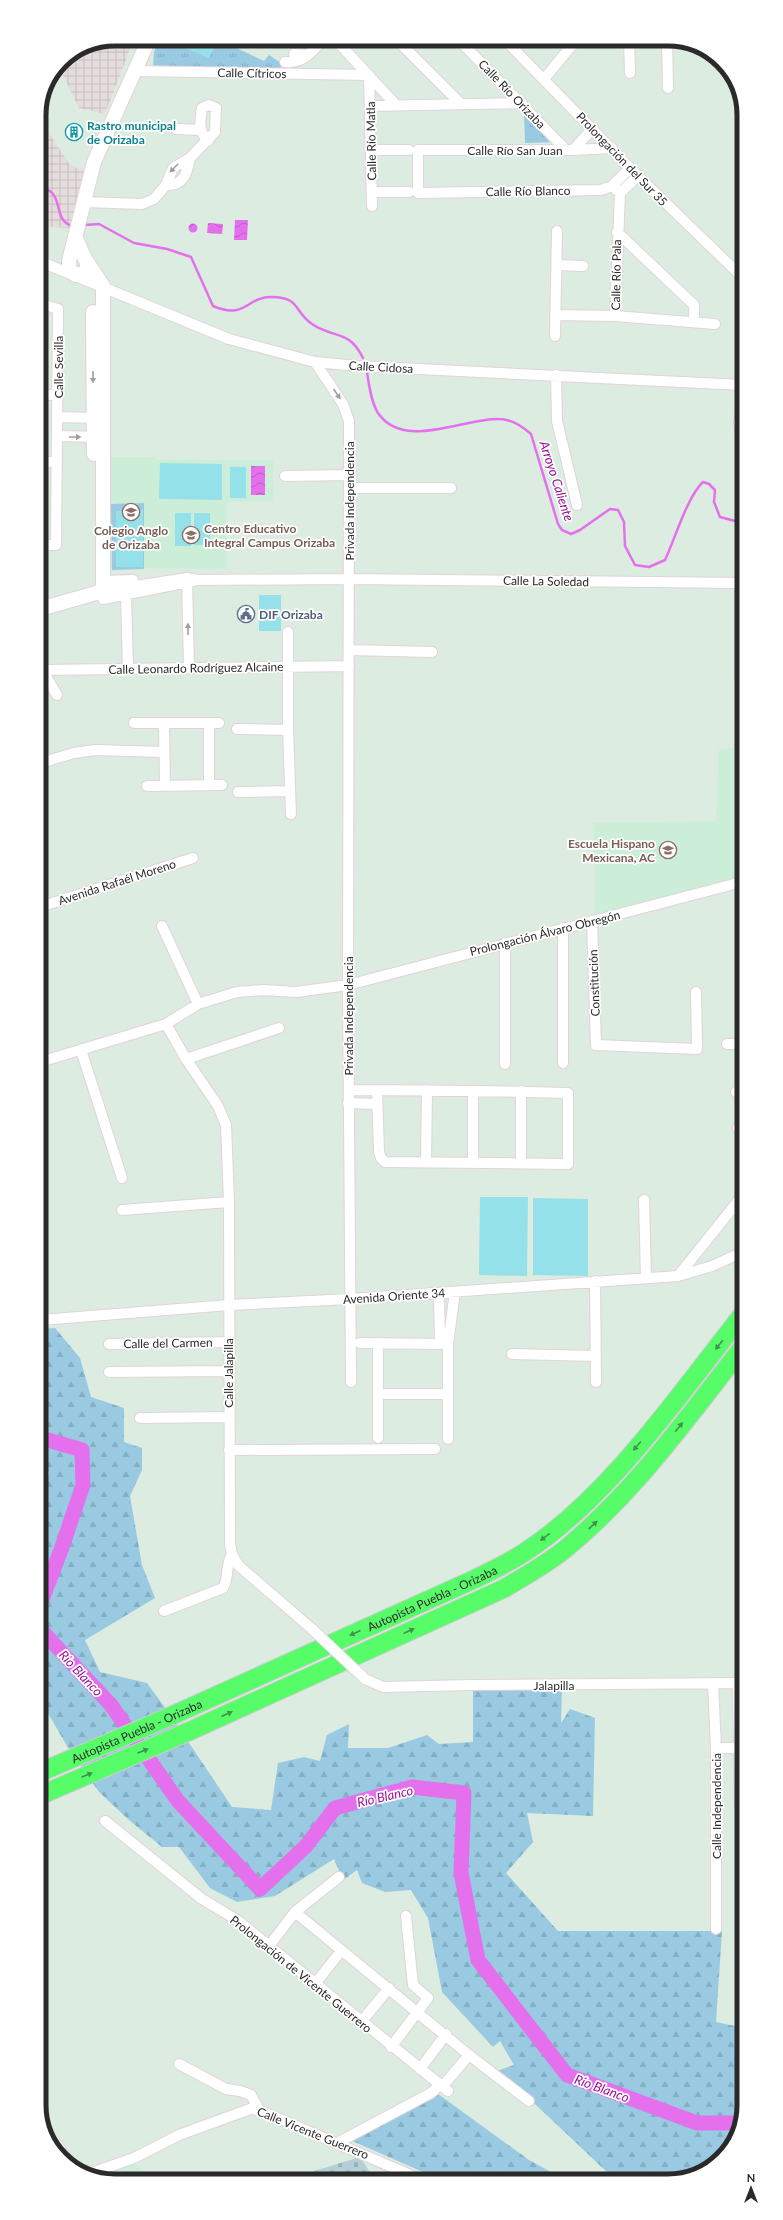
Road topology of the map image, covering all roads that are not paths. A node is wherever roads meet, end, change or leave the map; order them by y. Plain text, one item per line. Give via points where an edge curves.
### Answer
1 (146, 46) edge
2 (317, 46) edge
3 (342, 46) edge
4 (403, 46) edge
5 (465, 46) edge
6 (511, 46) edge
7 (564, 46) edge
8 (571, 46) edge
9 (629, 46) edge
10 (667, 46) edge
11 (294, 54) dead end
12 (308, 55) junction
13 (285, 62) dead end
14 (135, 71) junction
15 (630, 73) dead end
16 (369, 75) junction
17 (542, 77) junction
18 (668, 88) dead end
19 (522, 103) junction
20 (461, 104) junction
21 (396, 105) junction
22 (370, 106) junction
23 (593, 128) junction
24 (176, 129) dead end
25 (200, 130) junction
26 (208, 141) junction
27 (612, 148) junction
28 (371, 150) junction
29 (414, 150) junction
30 (570, 150) junction
31 (190, 158) junction
32 (630, 168) junction
33 (638, 176) junction
34 (166, 185) junction
35 (616, 190) junction
36 (372, 192) junction
37 (413, 193) junction
38 (83, 202) junction
39 (372, 206) dead end
40 (557, 231) dead end
41 (617, 232) junction
42 (75, 236) junction
43 (69, 261) junction
44 (86, 261) junction
45 (46, 264) edge
46 (556, 265) junction
47 (583, 266) dead end
48 (737, 272) edge
49 (75, 275) junction
50 (98, 284) junction
51 (46, 306) edge
52 (556, 315) junction
53 (615, 316) junction
54 (694, 322) junction
55 (715, 324) dead end
56 (555, 336) dead end
57 (315, 362) junction
58 (556, 375) junction
59 (737, 385) edge
60 (46, 394) edge
61 (58, 395) junction
62 (57, 417) junction
63 (98, 418) junction
64 (57, 436) junction
65 (98, 437) junction
66 (46, 462) edge
67 (57, 462) junction
68 (350, 475) junction
69 (284, 476) dead end
70 (350, 488) junction
71 (451, 488) dead end
72 (577, 505) dead end
73 (46, 545) edge
74 (349, 579) junction
75 (187, 580) junction
76 (737, 583) edge
77 (98, 591) junction
78 (126, 594) junction
79 (46, 607) edge
80 (46, 614) edge
81 (288, 632) dead end
82 (349, 650) junction
83 (432, 652) dead end
84 (349, 666) junction
85 (288, 667) junction
86 (46, 668) edge
87 (189, 668) junction
88 (128, 669) junction
89 (46, 677) edge
90 (57, 696) dead end
91 (134, 723) dead end
92 (164, 723) junction
93 (237, 730) dead end
94 (288, 730) junction
95 (164, 752) junction
96 (46, 761) edge
97 (209, 784) junction
98 (222, 785) dead end
99 (147, 786) dead end
100 (165, 786) junction
101 (290, 791) junction
102 (238, 792) dead end
103 (291, 814) dead end
104 (193, 858) dead end
105 (737, 883) edge
106 (46, 905) edge
107 (592, 921) junction
108 (162, 926) dead end
109 (563, 928) junction
110 (505, 943) junction
111 (348, 985) junction
112 (696, 992) dead end
113 (198, 1004) junction
114 (166, 1024) junction
115 (279, 1028) dead end
116 (727, 1044) dead end
117 (737, 1044) edge
118 (81, 1050) junction
119 (186, 1059) junction
120 (46, 1060) edge
121 (563, 1063) dead end
122 (505, 1064) dead end
123 (349, 1090) junction
124 (377, 1090) junction
125 (427, 1090) junction
126 (473, 1091) junction
127 (521, 1091) junction
128 (348, 1103) junction
129 (377, 1104) junction
130 (426, 1162) junction
131 (474, 1162) junction
132 (521, 1163) junction
133 (122, 1178) dead end
134 (644, 1200) dead end
135 (229, 1202) junction
136 (737, 1202) edge
137 (122, 1210) dead end
138 (737, 1255) edge
139 (678, 1276) junction
140 (646, 1278) junction
141 (595, 1281) junction
142 (455, 1292) junction
143 (439, 1293) junction
144 (350, 1300) junction
145 (229, 1305) junction
146 (46, 1320) edge
147 (737, 1321) edge
148 (228, 1342) junction
149 (360, 1343) dead end
150 (378, 1343) junction
151 (109, 1344) dead end
152 (444, 1344) junction
153 (512, 1354) dead end
154 (737, 1355) edge
155 (595, 1356) junction
156 (228, 1371) junction
157 (109, 1372) dead end
158 (351, 1382) dead end
159 (596, 1382) dead end
160 (378, 1394) junction
161 (448, 1394) junction
162 (228, 1417) junction
163 (140, 1418) dead end
164 (378, 1438) dead end
165 (448, 1439) dead end
166 (435, 1449) dead end
167 (229, 1450) junction
168 (232, 1554) junction
169 (164, 1610) dead end
170 (713, 1683) junction
171 (737, 1683) edge
172 (716, 1748) junction
173 (737, 1748) edge
174 (46, 1770) edge
175 (62, 1786) junction
176 (46, 1793) edge
177 (46, 1796) edge
178 (105, 1821) dead end
179 (339, 1877) dead end
180 (295, 1912) junction
181 (406, 1916) dead end
182 (716, 1929) dead end
183 (269, 1946) junction
184 (341, 1951) junction
185 (315, 1984) junction
186 (389, 1988) junction
187 (418, 2012) junction
188 (362, 2022) junction
189 (446, 2034) junction
190 (391, 2047) junction
191 (469, 2055) junction
192 (179, 2064) dead end
193 (420, 2069) junction
194 (440, 2089) junction
195 (529, 2101) dead end
196 (259, 2110) junction
197 (339, 2142) junction
198 (96, 2171) edge
199 (409, 2174) edge

1 - 14 street
2 - 12 street
3 - 16 street
4 - 20 street
5 - 19 street, Calle Río Orizaba
6 - 17 street, Prolongación del Sur 35
7 - 17 street
8 - 17 street
9 - 15 street
10 - 18 street
11 - 12 street
12 - 13 street via 299,62
14 - 16 street, Calle Cítricos
14 - 38 street via 96,156
16 - 21 street
16 - 22 street, Calle Río Matla
17 - 23 street, Prolongación del Sur 35
19 - 20 street
19 - 30 street, Calle Río Orizaba
20 - 21 street
21 - 22 street
22 - 28 street, Calle Río Matla
23 - 27 street, Prolongación del Sur 35
23 - 30 street
24 - 25 street
25 - 26 street
25 - 26 street via 201,117 216,117 215,132
26 - 31 street
27 - 30 street, Calle Río San Juan
27 - 32 street, Prolongación del Sur 35
28 - 29 street, Calle Río San Juan
28 - 36 street, Calle Río Matla
29 - 30 street, Calle Río San Juan
29 - 37 street
31 -> 34 street via 173,168
31 - 34 street via 185,177 176,183
32 - 33 street, Prolongación del Sur 35
32 - 35 street
33 - 35 street
33 - 48 street, Prolongación del Sur 35
34 - 38 street via 148,203
35 - 37 street, Calle Río Blanco
35 - 41 street, Calle Río Pala
36 - 37 street, Calle Río Blanco
36 - 39 street, Calle Río Matla
38 - 42 street
40 - 46 street
41 - 53 street, Calle Río Pala
41 - 54 street via 694,305
42 - 43 street
42 - 44 street
43 - 44 street via 76,255
43 - 49 street via 69,268
44 - 49 street via 85,272
44 - 50 street
45 - 49 street, Calle Cidosa
46 - 47 street
46 - 52 street
49 - 50 street, Calle Cidosa
50 - 57 street, Calle Cidosa via 229,340
50 - 63 street
51 - 61 street, Calle Sevilla via 58,310
52 - 53 street
52 - 56 street
53 - 54 street, Calle Río Pala
54 - 55 street, Calle Río Pala
57 - 58 street, Calle Cidosa
57 -> 68 street, Privada Independencia via 348,413
58 - 59 street, Calle Cidosa
58 - 72 street via 557,421
60 - 61 street
61 - 62 street, Calle Sevilla
62 - 63 street
62 - 64 street, Calle Sevilla
63 - 65 street
64 -> 65 street
64 - 67 street, Calle Sevilla
65 - 77 street
66 - 67 street
67 - 73 street, Calle Sevilla via 56,544
68 - 69 street
68 - 70 street, Privada Independencia
70 - 71 street
70 - 74 street, Privada Independencia
74 - 75 street, Calle La Soledad
74 - 76 street, Calle La Soledad
74 - 82 street, Privada Independencia
75 - 77 street via 165,580
75 - 78 street
87 -> 75 street
77 - 78 street
77 - 79 street
77 - 80 street
78 - 88 street
81 - 85 street
82 - 83 street
82 - 84 street, Privada Independencia
84 - 85 street, Calle Leonardo Rodríguez Alcaine
84 - 111 street, Privada Independencia
85 - 87 street, Calle Leonardo Rodríguez Alcaine
85 - 94 street
86 - 88 street, Calle Leonardo Rodríguez Alcaine
87 - 88 street, Calle Leonardo Rodríguez Alcaine
89 - 90 street
91 - 92 street
92 - 95 street
92 - 97 street via 214,723
93 - 94 street
94 - 101 street
95 - 96 street via 95,750
95 - 100 street
97 - 98 street
97 - 100 street
99 - 100 street
101 - 102 street
101 - 103 street
104 - 106 street, Avenida Rafaél Moreno
105 - 107 street, Prolongación Álvaro Obregón
107 - 109 street, Prolongación Álvaro Obregón
107 - 112 street, Constitución via 596,1045 697,1049
108 - 113 street
109 - 110 street, Prolongación Álvaro Obregón
109 - 121 street
110 - 111 street, Prolongación Álvaro Obregón
110 - 122 street
111 - 113 street, Prolongación Álvaro Obregón via 296,992 248,990
111 - 123 street, Privada Independencia
113 - 114 street, Prolongación Álvaro Obregón
114 - 118 street, Prolongación Álvaro Obregón
114 - 119 street, Calle Jalapilla
115 - 119 street
116 - 117 street
118 - 120 street, Prolongación Álvaro Obregón
118 - 133 street
119 - 135 street, Calle Jalapilla via 224,1117
123 - 124 street
123 - 128 street, Privada Independencia
124 - 125 street
124 - 129 street
125 - 126 street
125 - 130 street
126 - 127 street
126 - 131 street
127 - 132 street
127 - 132 street via 568,1093 568,1164
128 - 129 street
128 - 144 street, Privada Independencia
129 - 130 street via 381,1158 385,1162
130 - 131 street
131 - 132 street
134 - 140 street
135 - 137 street
135 - 145 street, Calle Jalapilla
136 - 139 street
138 - 139 street, Avenida Oriente 34 via 712,1266
139 - 140 street, Avenida Oriente 34
140 - 141 street, Avenida Oriente 34
141 - 142 street, Avenida Oriente 34
141 - 155 street
142 - 143 street, Avenida Oriente 34
142 - 152 street
143 - 144 street, Avenida Oriente 34
143 - 152 street
144 - 145 street, Avenida Oriente 34
144 - 158 street, Privada Independencia
145 - 146 street, Avenida Oriente 34
145 - 148 street, Calle Jalapilla
147 -> 174 highway, Autopista Puebla - Orizaba via 598,1490 566,1521 524,1553 477,1578
148 - 151 street, Calle del Carmen
148 - 156 street, Calle Jalapilla
149 - 150 street
150 - 152 street
150 - 160 street
152 - 161 street
153 - 155 street
175 -> 154 highway, Autopista Puebla - Orizaba via 503,1589 563,1551 594,1525 621,1497
155 - 159 street
156 - 157 street
156 - 162 street, Calle Jalapilla
160 - 161 street
160 - 164 street
161 - 165 street
162 - 163 street
162 - 167 street, Calle Jalapilla
166 - 167 street
167 - 168 street, Calle Jalapilla
168 - 169 street via 227,1563 226,1584 222,1588
168 - 170 street, Jalapilla, bridge via 238,1565 366,1679 383,1687
170 - 171 street, Jalapilla
170 - 172 street, Calle Independencia
172 - 173 street
172 - 182 street, Calle Independencia
175 - 176 highway, Autopista Puebla - Orizaba
175 - 177 highway
178 - 183 street, Prolongación de Vicente Guerrero via 202,1899 237,1920
179 - 180 street
180 - 183 street
180 - 184 street
181 - 187 street via 413,1985 428,1998
183 - 185 street, Prolongación de Vicente Guerrero
184 - 185 street
184 - 186 street
185 - 188 street, Prolongación de Vicente Guerrero
186 - 187 street
186 - 188 street
187 - 189 street
187 - 190 street
188 - 190 street, Prolongación de Vicente Guerrero
189 - 191 street
189 - 193 street
190 - 193 street, Prolongación de Vicente Guerrero
191 - 194 street
191 - 195 street
192 - 196 street via 226,2089 252,2095
193 - 194 street, Prolongación de Vicente Guerrero
194 - 197 street
196 - 197 street, Calle Vicente Guerrero
196 - 198 street, Calle Vicente Guerrero via 250,2109 179,2135 134,2158
197 - 199 street, Calle Vicente Guerrero

